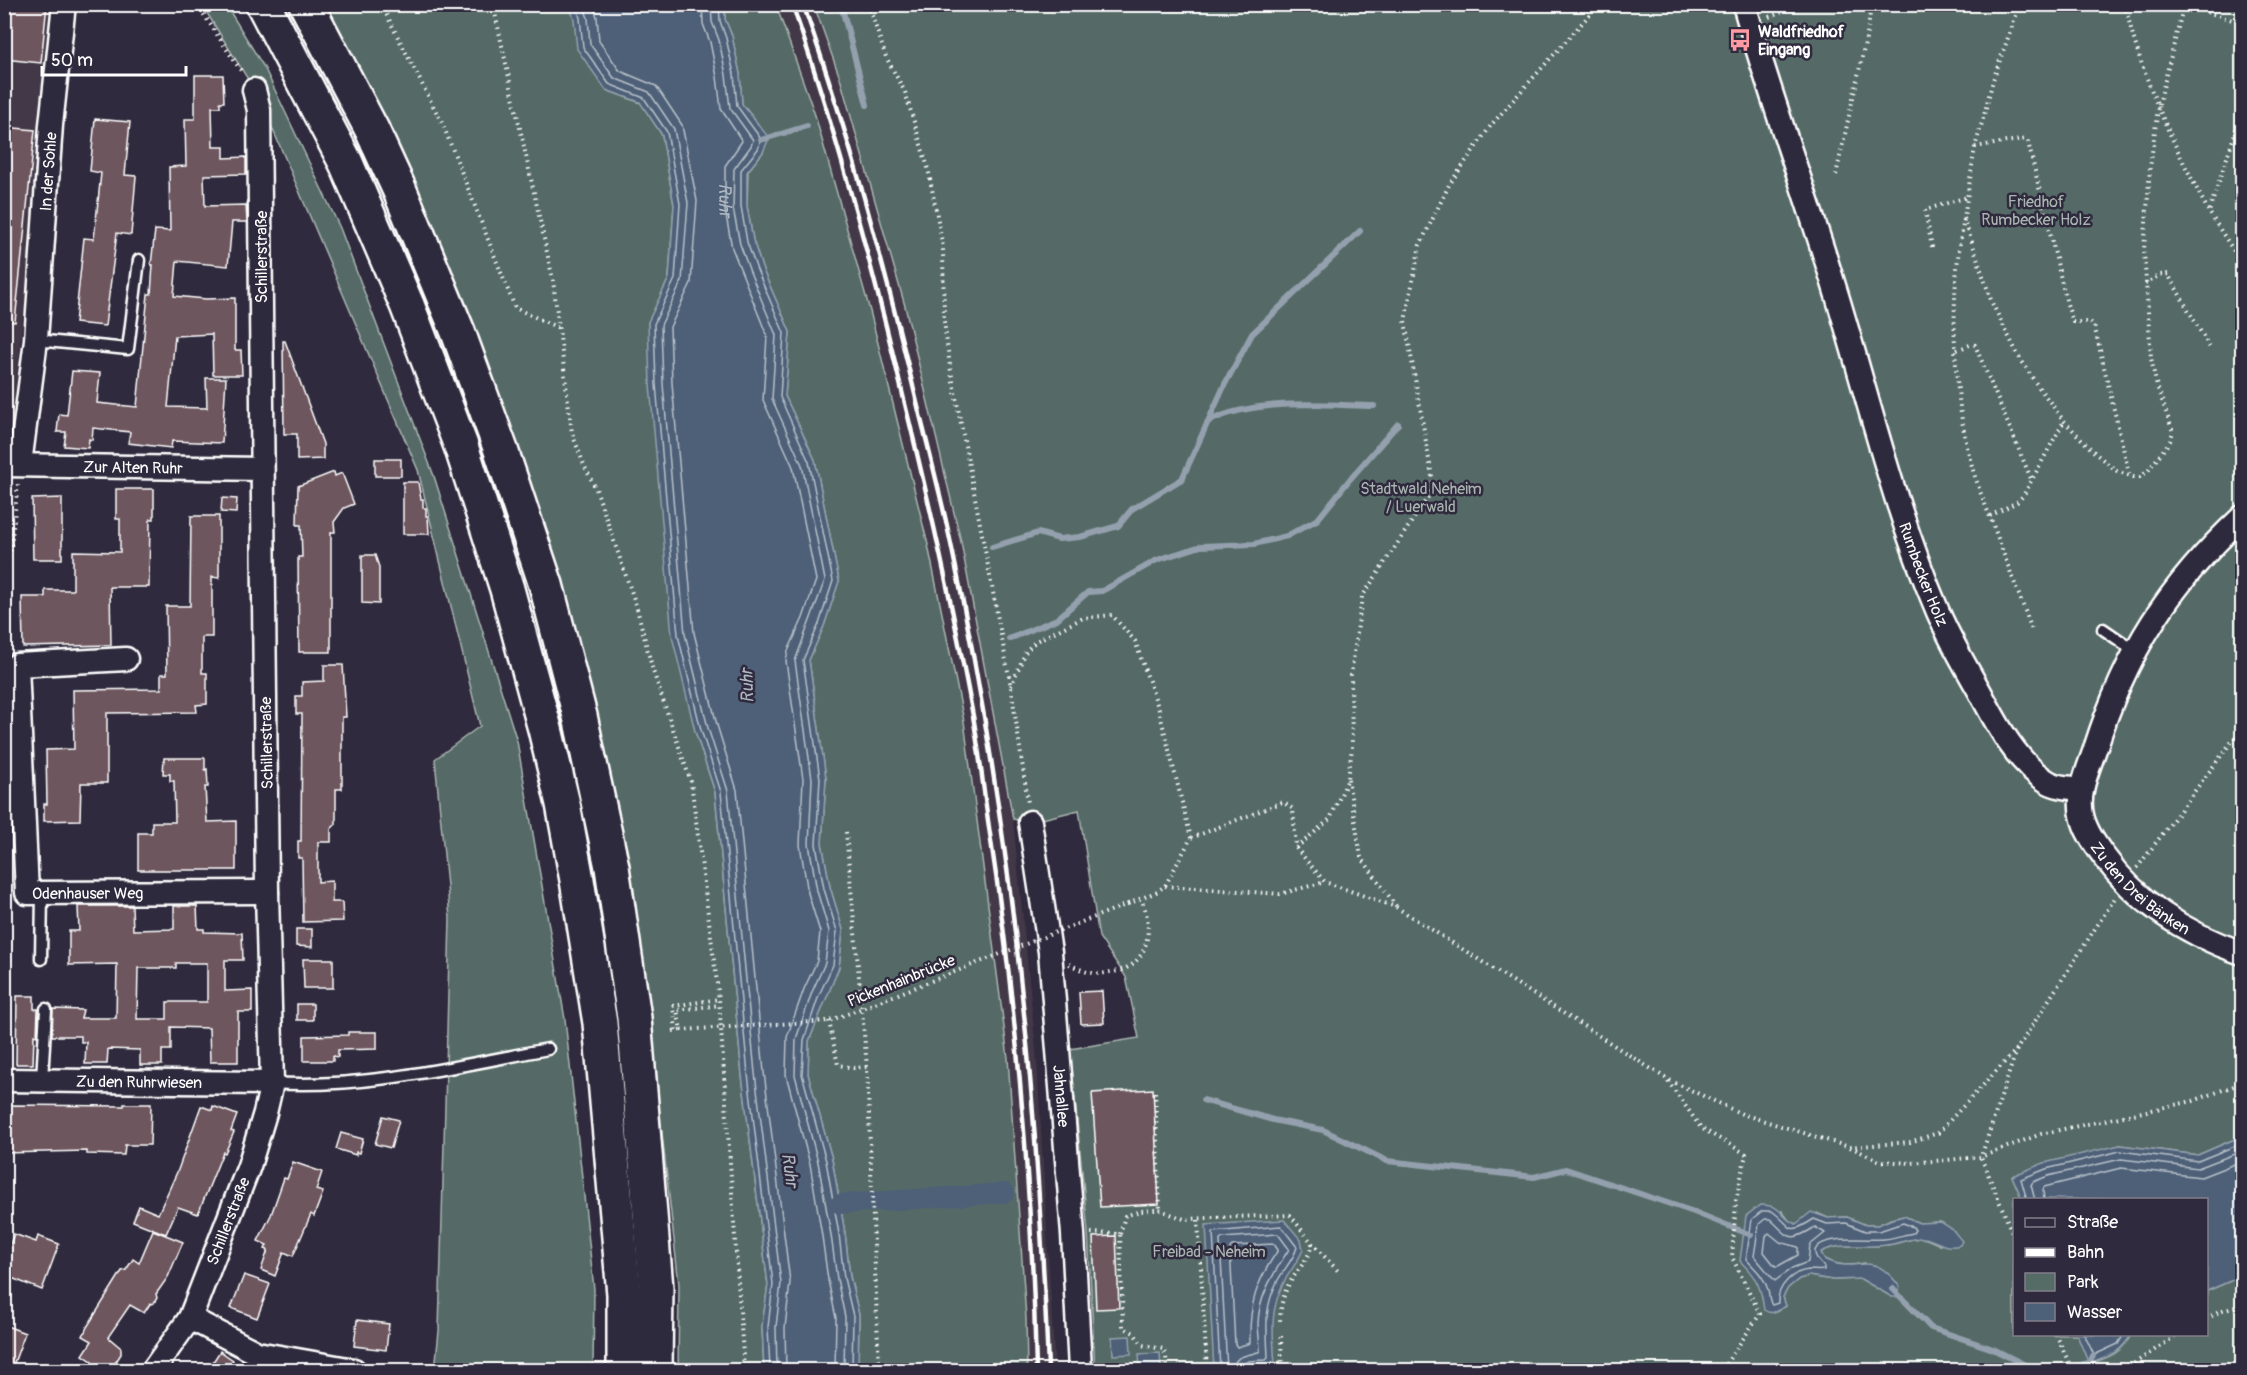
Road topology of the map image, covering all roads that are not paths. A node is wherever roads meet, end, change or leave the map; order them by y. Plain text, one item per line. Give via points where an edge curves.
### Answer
1 (64, 4) edge
2 (263, 4) edge
3 (306, 4) edge
4 (1747, 15) edge
5 (254, 90) road end
6 (139, 260) dead end
7 (36, 340) junction
8 (12, 465) edge
9 (262, 469) junction
10 (2242, 517) edge
11 (2103, 629) dead end
12 (2135, 651) junction
13 (126, 659) dead end
14 (2082, 788) junction
15 (1030, 822) road end
16 (267, 892) junction
17 (42, 893) junction
18 (2242, 953) edge
19 (41, 959) dead end
20 (46, 1009) dead end
21 (548, 1049) dead end
22 (4, 1080) edge
23 (42, 1080) junction
24 (272, 1083) junction
25 (190, 1318) junction
26 (153, 1371) edge
27 (354, 1371) edge
28 (624, 1371) edge
29 (655, 1371) edge
30 (1080, 1371) edge

1 - 7 street, In der Sohle
2 - 28 highway via 346,163 461,446 507,589 545,729 563,804 600,1023 624,1294
3 - 29 highway via 372,130 458,332 546,585 580,716 612,867 634,1018 656,1288
4 - 14 street, Rumbecker Holz via 1896,495 1938,613 1991,713 2026,763 2055,786
5 - 9 street, Schillerstraße via 259,110
6 - 7 lane via 128,349
7 - 8 street, In der Sohle
8 - 9 street, Zur Alten Ruhr
9 - 16 street, Schillerstraße
10 - 12 street via 2179,582
11 - 12 lane
12 - 14 street via 2115,694
13 - 17 street, Odenhauser Weg via 17,665 27,893
14 - 18 street, Zu den Drei Bänken via 2080,804 2085,825 2126,883 2170,921
15 - 30 street, Jahnallee via 1051,963
16 - 17 street, Odenhauser Weg
16 - 24 street, Schillerstraße
17 - 19 lane
20 - 23 lane
21 - 24 lane via 402,1076 300,1085
22 - 23 street, Zu den Ruhrwiesen
23 - 24 street, Zu den Ruhrwiesen
24 - 25 street, Schillerstraße via 249,1166
25 - 26 street, Schillerstraße
25 - 27 street via 257,1353

